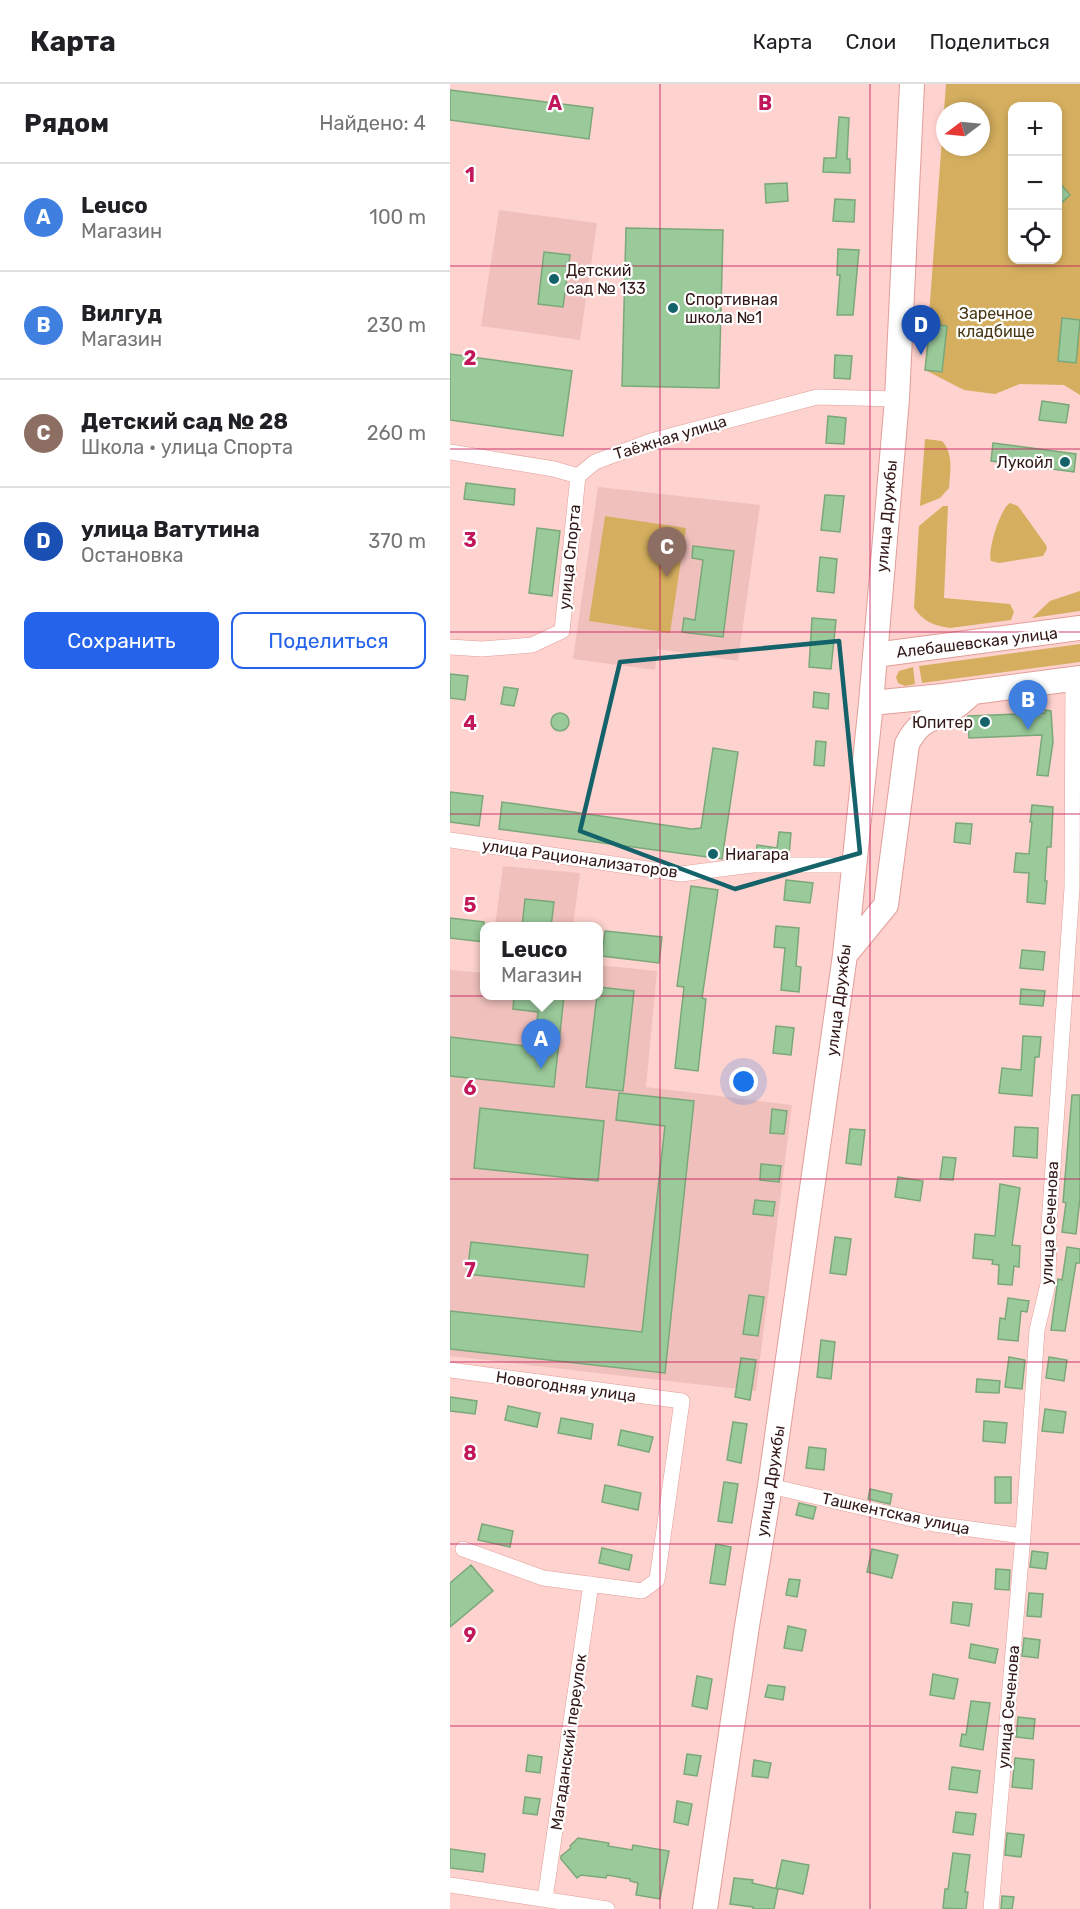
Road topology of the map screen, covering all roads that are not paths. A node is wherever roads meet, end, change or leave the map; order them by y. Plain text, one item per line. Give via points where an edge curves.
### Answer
1 (912, 84) edge
2 (897, 399) junction
3 (450, 452) edge
4 (578, 476) junction
5 (1080, 628) edge
6 (450, 647) edge
7 (875, 655) junction
8 (1076, 678) edge
9 (973, 692) junction
10 (871, 703) junction
11 (450, 840) edge
12 (854, 865) junction
13 (844, 955) junction
14 (450, 1371) edge
15 (770, 1486) junction
16 (1023, 1536) junction
17 (463, 1549) dead end
18 (591, 1584) junction
19 (450, 1885) edge
20 (545, 1899) junction
21 (607, 1909) edge
22 (705, 1909) edge
23 (991, 1909) edge

1 - 2 main road, улица Дружбы
2 - 4 street, Таёжная улица via 817,397 651,441 595,462
2 - 7 main road, улица Дружбы
3 - 4 street
4 - 6 street, улица Спорта via 562,631 532,645
5 - 7 main road, Алебашевская улица
7 - 10 main road, улица Дружбы
8 - 9 main road
8 - 16 street, улица Сеченова via 1072,888 1048,1284 1037,1330
9 - 10 main road
9 - 13 main road via 955,707 926,721 907,744 886,904
10 - 12 main road, улица Дружбы
11 - 12 street, улица Рационализаторов via 681,874 752,865
12 - 13 main road, улица Дружбы
13 - 15 main road, улица Дружбы
14 - 18 street, Новогодняя улица via 682,1401 657,1580 642,1591
15 - 16 street, Ташкентская улица via 934,1524
15 - 22 main road, улица Дружбы
16 - 23 street, улица Сеченова
17 - 18 street via 543,1578
18 - 20 street, Магаданский переулок
19 - 20 street
20 - 21 street

